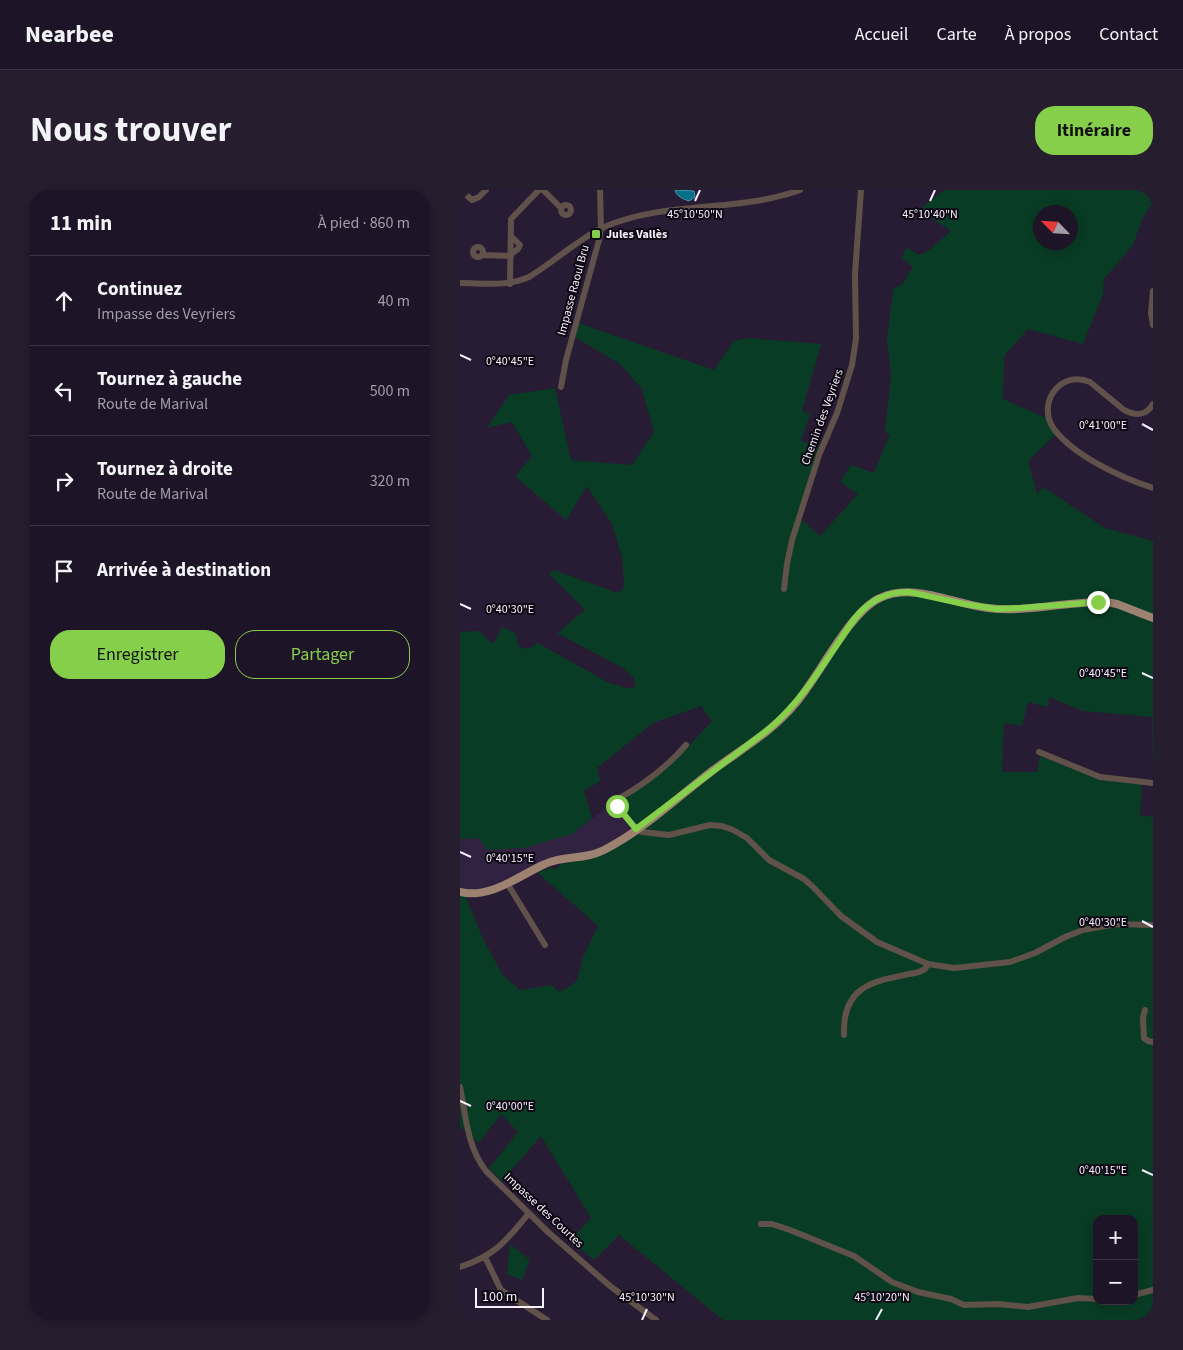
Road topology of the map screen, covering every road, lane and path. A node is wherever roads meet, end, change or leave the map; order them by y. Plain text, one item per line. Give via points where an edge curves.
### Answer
1 (461, 190) edge
2 (486, 190) edge
3 (541, 190) edge
4 (600, 190) edge
5 (800, 190) edge
6 (861, 190) edge
7 (561, 208) dead end
8 (601, 228) junction
9 (483, 254) dead end
10 (511, 255) junction
11 (460, 283) edge
12 (510, 284) junction
13 (1153, 291) edge
14 (1153, 325) edge
15 (561, 386) dead end
16 (1153, 404) edge
17 (1153, 488) edge
18 (784, 588) dead end
19 (1153, 618) edge
20 (686, 745) dead end
21 (1039, 752) dead end
22 (1153, 783) edge
23 (636, 829) junction
24 (507, 883) junction
25 (460, 892) edge
26 (1153, 926) edge
27 (545, 945) dead end
28 (928, 964) junction
29 (1145, 1010) dead end
30 (844, 1035) dead end
31 (1153, 1042) edge
32 (460, 1087) edge
33 (529, 1212) junction
34 (761, 1224) dead end
35 (485, 1257) junction
36 (460, 1267) edge
37 (1153, 1290) edge
38 (1138, 1294) edge
39 (1093, 1299) edge
40 (547, 1320) edge
41 (656, 1320) edge

1 - 2 street via 474,200
3 - 7 street
3 - 10 street via 511,219 511,236 520,245
4 - 8 street, Impasse Raoul Bru
5 - 8 street via 780,197 646,215
6 - 18 street, Chemin des Veyriers via 855,274 856,339 852,365 792,540
8 - 12 street via 529,277
8 - 15 street, Impasse Raoul Bru
9 - 10 street
10 - 12 street
11 - 12 street
13 - 14 street via 1150,313
16 - 17 street via 1146,412 1131,413 1090,382 1078,379 1065,381 1057,387 1048,410 1053,427 1071,445 1102,466
19 - 23 main road via 1106,602 1006,609 909,592 882,596 856,618 803,695 784,716
20 - 23 street via 646,782 618,799 617,806
21 - 22 street via 1100,777
23 - 24 main road via 597,854 548,862
23 - 28 street via 669,835 710,825 734,830 769,860 804,879 840,916 876,942
24 - 25 main road via 483,892
24 - 27 street
26 - 28 street via 1116,924 1083,930 1010,962 954,968
28 - 30 street via 919,972 869,984 859,991 852,997 843,1020
29 - 31 street via 1144,1038
32 - 33 street, Impasse des Courtes via 475,1154 496,1182
33 - 35 street via 508,1238
33 - 41 street, Impasse des Courtes via 610,1286
34 - 39 street via 790,1230 854,1256 892,1282 964,1305 1028,1307 1078,1298
35 - 36 street
35 - 40 street via 501,1290
37 - 38 street

